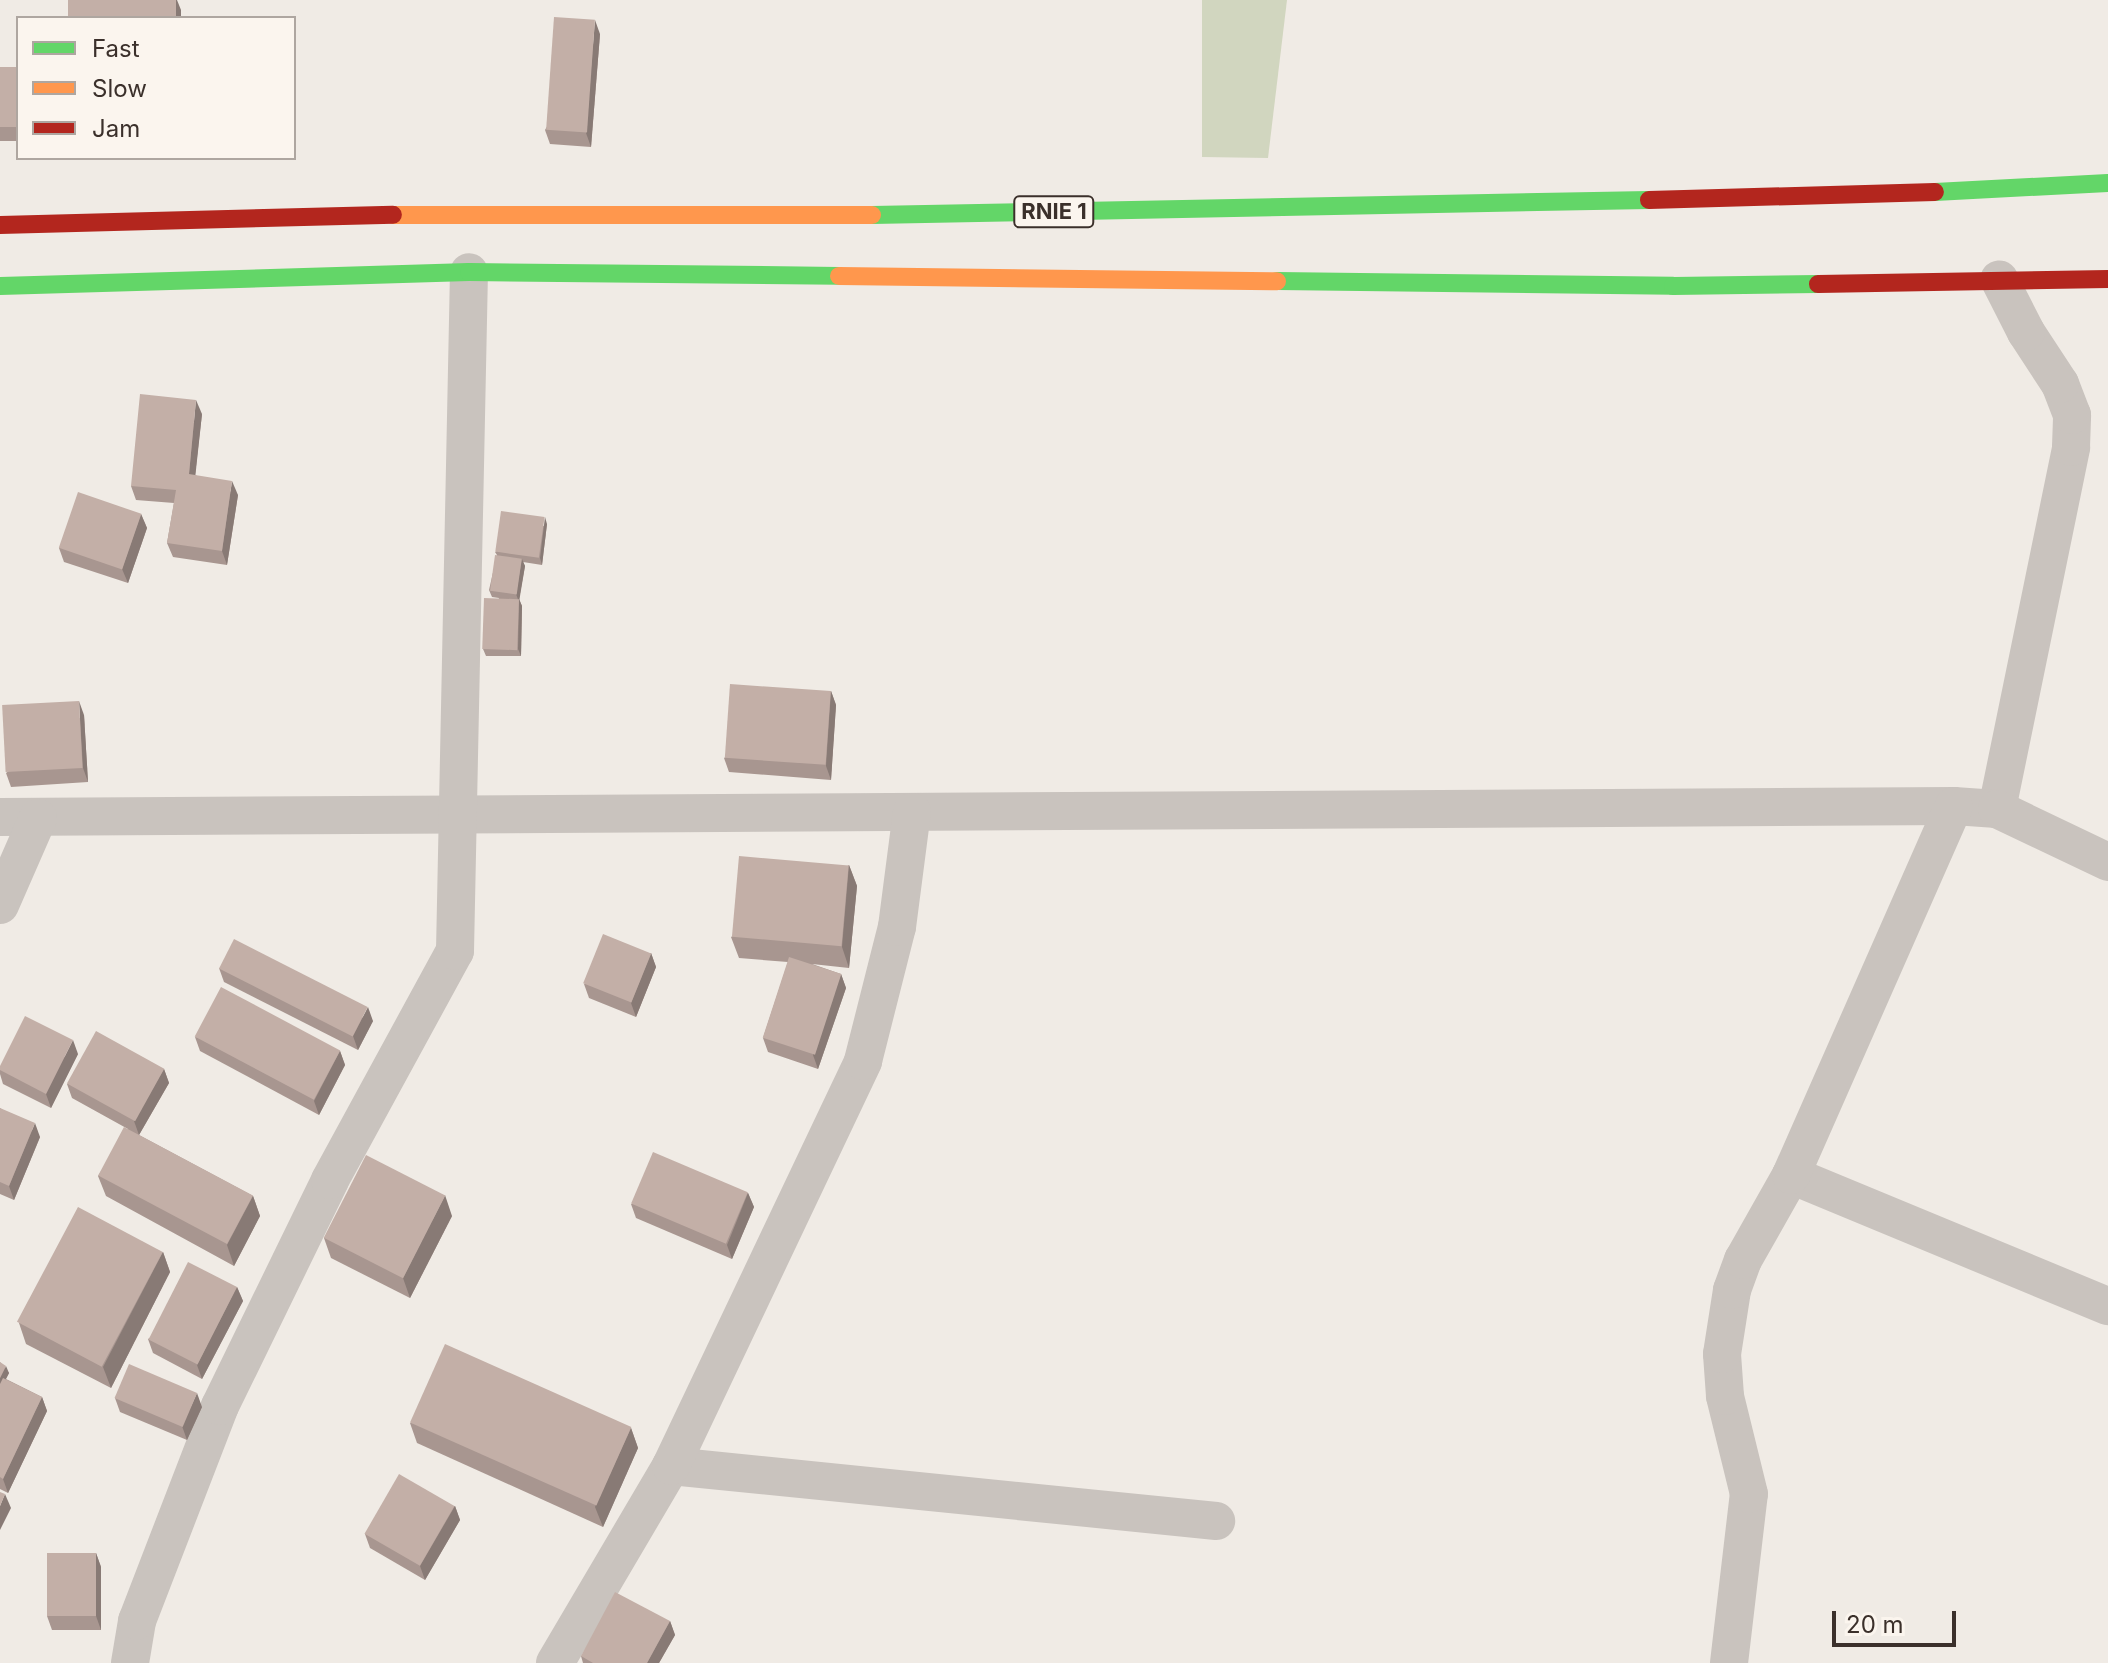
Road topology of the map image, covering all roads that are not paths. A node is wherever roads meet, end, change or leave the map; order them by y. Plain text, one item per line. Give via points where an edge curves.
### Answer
1 (2108, 183) edge
2 (0, 225) edge
3 (469, 272) junction
4 (1999, 279) junction
5 (2108, 279) edge
6 (0, 286) edge
7 (1954, 806) junction
8 (1997, 809) junction
9 (912, 812) junction
10 (457, 815) junction
11 (0, 817) edge
12 (38, 818) junction
13 (2108, 862) edge
14 (0, 905) edge
15 (1791, 1175) junction
16 (2108, 1306) edge
17 (671, 1466) junction
18 (1216, 1521) dead end
19 (130, 1663) edge
20 (555, 1663) edge
21 (1729, 1663) edge

1 - 2 highway, RNIE 1 via 1866,195 1295,207 866,215 480,213
3 - 4 highway via 1673,286
3 - 6 highway
3 - 10 street
4 - 5 highway
4 - 8 street via 2060,384 2072,415 2071,447
7 - 8 street
7 - 9 street
7 - 15 street
8 - 13 street
9 - 10 street
9 - 17 street via 897,927 863,1061
10 - 12 street
10 - 19 street via 455,951 330,1180 220,1406 137,1621
11 - 12 street
12 - 14 street
15 - 16 street
15 - 21 street via 1743,1260 1725,1322 1725,1396 1749,1494
17 - 18 street
17 - 20 street

